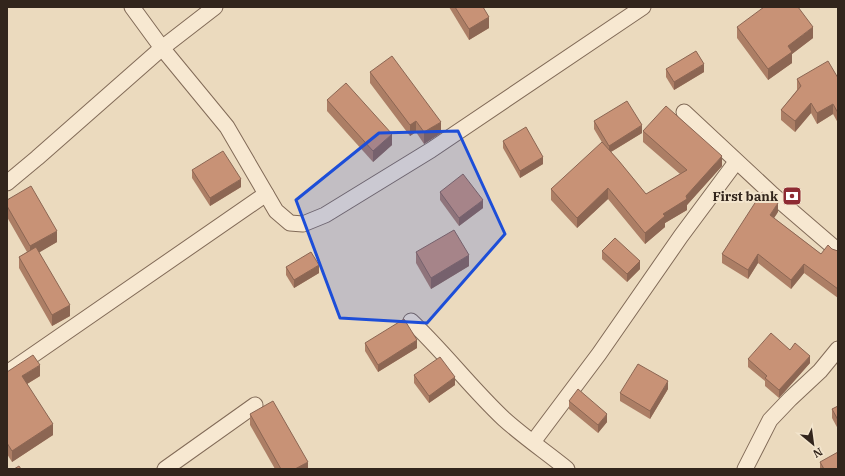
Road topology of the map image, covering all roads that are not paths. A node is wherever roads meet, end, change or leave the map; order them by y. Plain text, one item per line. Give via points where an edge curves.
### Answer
1 (132, 7) edge
2 (215, 7) edge
3 (644, 7) edge
4 (162, 48) junction
5 (684, 112) dead end
6 (736, 162) junction
7 (7, 182) edge
8 (266, 194) junction
9 (838, 250) edge
10 (411, 321) dead end
11 (838, 349) edge
12 (7, 373) edge
13 (254, 405) dead end
14 (534, 442) junction
15 (165, 469) edge
16 (567, 469) edge
17 (745, 469) edge

1 - 4 street
2 - 4 street
3 - 8 street via 431,150 325,215 303,224 290,223 276,211
4 - 7 street
4 - 8 street via 227,127
5 - 6 street
6 - 9 street
6 - 14 street
8 - 12 street
10 - 14 street via 505,419
11 - 17 street via 820,371 770,420
13 - 15 street
14 - 16 street

